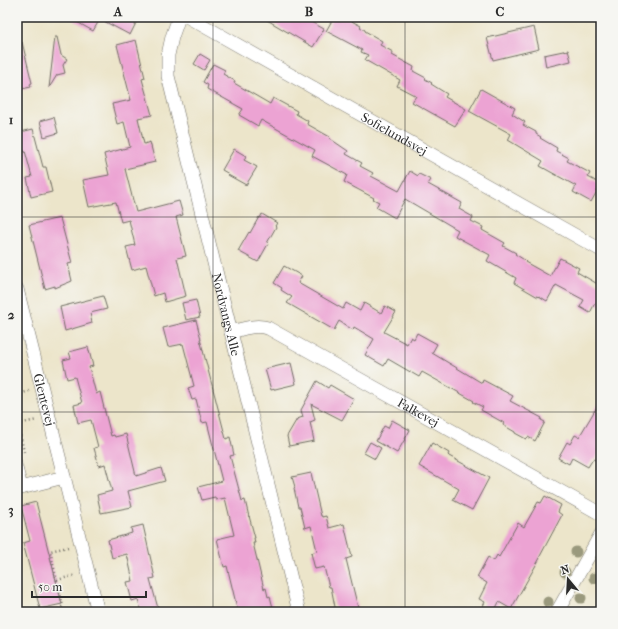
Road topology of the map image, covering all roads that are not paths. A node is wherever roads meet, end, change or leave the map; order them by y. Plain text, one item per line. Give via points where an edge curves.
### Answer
1 (179, 17) edge
2 (188, 17) edge
3 (601, 250) edge
4 (17, 289) edge
5 (21, 322) edge
6 (231, 332) junction
7 (17, 460) edge
8 (64, 477) junction
9 (21, 488) edge
10 (601, 514) edge
11 (601, 534) edge
12 (98, 612) edge
13 (298, 612) edge
14 (557, 612) edge

1 - 6 street, Nordvangs Alle via 168,55 168,76
2 - 3 street, Sofielundsvej
4 - 5 street, Glentevej
5 - 8 street, Glentevej
6 - 10 street, Falkevej via 256,326 268,328
6 - 13 street, Nordvangs Alle
7 - 9 lane
8 - 9 street
8 - 12 street, Glentevej
11 - 14 street

